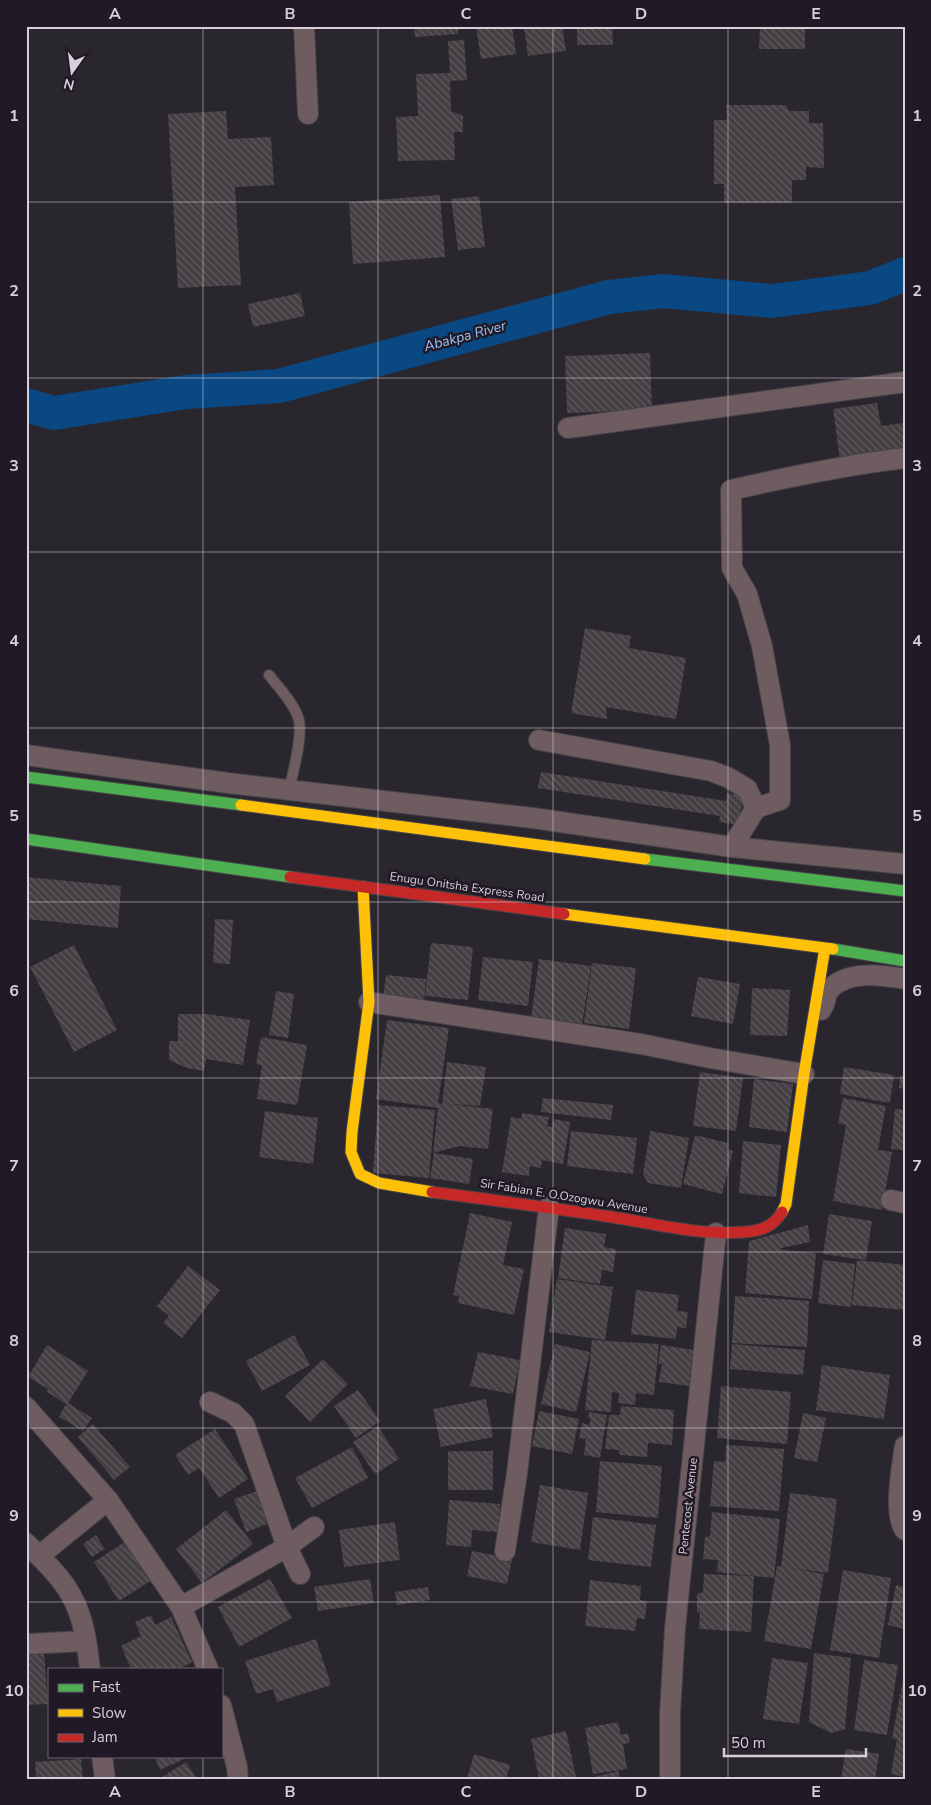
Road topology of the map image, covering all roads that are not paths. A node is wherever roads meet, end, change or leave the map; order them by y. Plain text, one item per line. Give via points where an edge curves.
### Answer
1 (304, 26) edge
2 (308, 114) dead end
3 (905, 382) edge
4 (568, 428) dead end
5 (905, 458) edge
6 (269, 674) dead end
7 (540, 740) dead end
8 (26, 755) edge
9 (26, 777) edge
10 (289, 790) junction
11 (756, 808) junction
12 (26, 838) edge
13 (732, 847) junction
14 (905, 864) edge
15 (364, 887) junction
16 (905, 892) edge
17 (825, 948) junction
18 (905, 961) edge
19 (905, 979) edge
20 (369, 1002) junction
21 (813, 1020) junction
22 (804, 1074) junction
23 (549, 1206) junction
24 (716, 1233) junction
25 (210, 1402) dead end
26 (26, 1407) edge
27 (905, 1446) edge
28 (108, 1500) junction
29 (314, 1527) dead end
30 (905, 1530) edge
31 (287, 1547) junction
32 (33, 1550) edge
33 (504, 1551) dead end
34 (300, 1574) dead end
35 (181, 1607) junction
36 (86, 1641) junction
37 (26, 1644) edge
38 (90, 1668) edge
39 (208, 1668) edge
40 (222, 1709) edge
41 (102, 1758) edge
42 (105, 1779) edge
43 (238, 1779) edge
44 (670, 1779) edge

1 - 2 street
3 - 4 street
5 - 11 street via 804,474 731,490 732,568 747,594 762,646 780,745 780,800
6 - 10 lane via 292,705 301,728
7 - 11 street via 711,771 748,789
8 - 10 street
9 - 16 main road
10 - 13 street via 533,818
11 - 13 street
12 - 15 main road, Enugu Onitsha Express Road
13 - 14 street
15 - 17 main road, Enugu Onitsha Express Road
15 - 20 main road, Sir Fabian E. O.Ozogwu Avenue
17 - 18 main road, Enugu Onitsha Express Road
17 - 21 main road, Sir Fabian E. O.Ozogwu Avenue
19 - 21 street via 857,976 840,982 829,990 824,1006
20 - 22 street via 642,1044
20 - 23 main road, Sir Fabian E. O.Ozogwu Avenue via 350,1152 360,1174 396,1187
21 - 22 main road, Sir Fabian E. O.Ozogwu Avenue
22 - 24 main road, Sir Fabian E. O.Ozogwu Avenue via 786,1204 781,1215 771,1225 756,1231
23 - 24 main road, Sir Fabian E. O.Ozogwu Avenue
23 - 33 street via 517,1473
24 - 44 street, Pentecost Avenue via 675,1628
25 - 31 street via 233,1413 244,1424
26 - 28 street
27 - 30 street via 900,1487 900,1514
28 - 32 street
28 - 35 street
29 - 31 street
31 - 34 street
31 - 35 street
32 - 36 street via 72,1596
35 - 39 street
36 - 37 street
36 - 38 street
40 - 43 street
41 - 42 street

